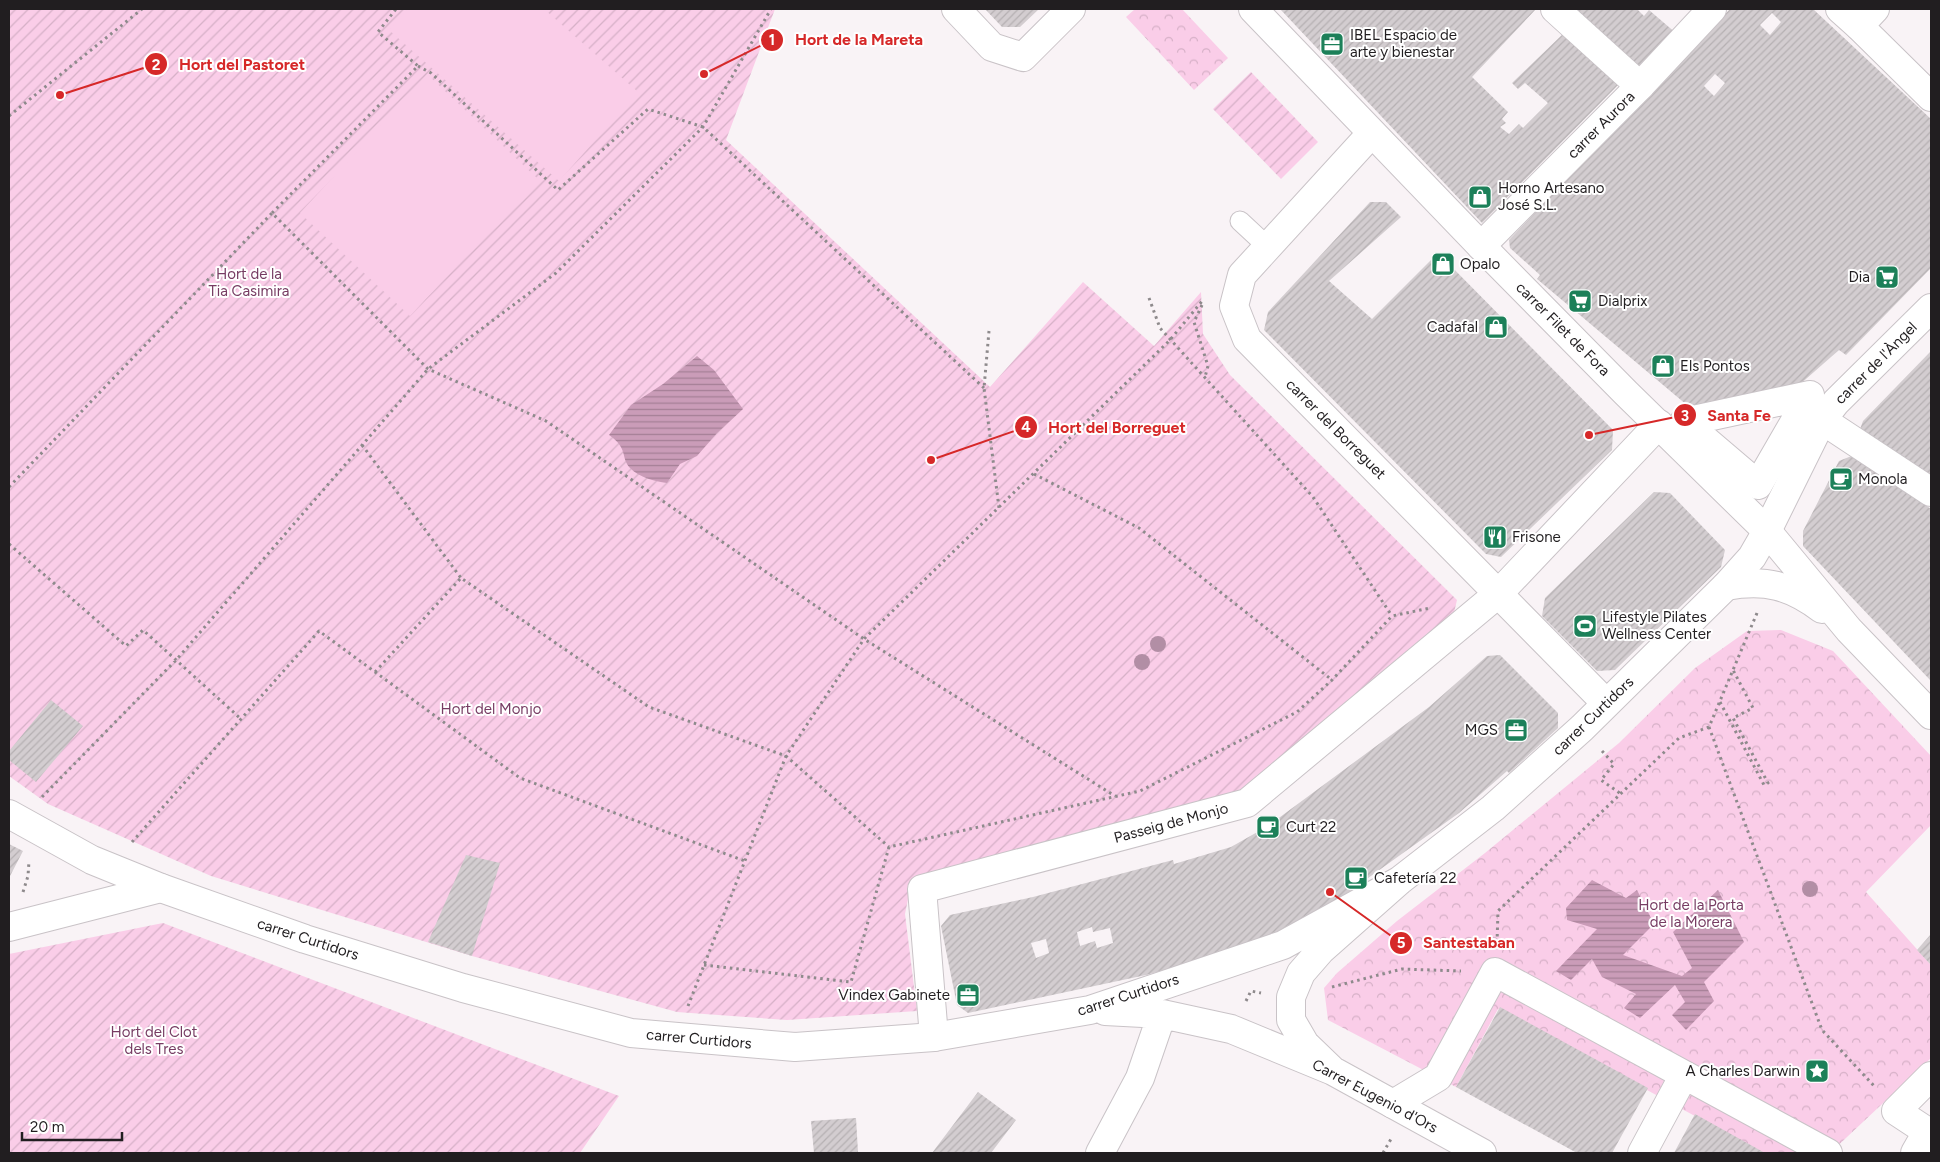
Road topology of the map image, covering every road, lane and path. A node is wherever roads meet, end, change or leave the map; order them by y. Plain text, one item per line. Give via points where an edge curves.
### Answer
1 (142, 9) edge
2 (396, 9) edge
3 (771, 9) edge
4 (956, 9) edge
5 (1071, 9) edge
6 (1253, 9) edge
7 (1555, 9) edge
8 (1712, 9) edge
9 (1858, 15) edge
10 (418, 66) junction
11 (1640, 86) junction
12 (1931, 97) edge
13 (9, 116) edge
14 (703, 127) junction
15 (1372, 134) junction
16 (272, 213) junction
17 (1240, 221) dead end
18 (1481, 246) junction
19 (1268, 247) junction
20 (1149, 298) dead end
21 (1931, 308) edge
22 (988, 331) dead end
23 (1170, 340) junction
24 (428, 369) junction
25 (1206, 377) junction
26 (984, 388) junction
27 (1822, 420) junction
28 (1659, 424) junction
29 (362, 445) junction
30 (1034, 474) junction
31 (9, 487) edge
32 (1931, 492) edge
33 (999, 508) junction
34 (1767, 531) junction
35 (9, 544) edge
36 (461, 578) junction
37 (1726, 586) junction
38 (1499, 593) junction
39 (1849, 630) junction
40 (864, 639) junction
41 (177, 659) junction
42 (1733, 670) dead end
43 (375, 672) junction
44 (1730, 678) dead end
45 (1332, 680) junction
46 (1719, 702) junction
47 (1606, 703) junction
48 (1931, 715) edge
49 (241, 719) junction
50 (1709, 727) junction
51 (786, 756) junction
52 (1610, 769) dead end
53 (1621, 794) junction
54 (20, 820) edge
55 (889, 847) dead end
56 (745, 861) junction
57 (110, 867) junction
58 (1399, 881) junction
59 (161, 888) junction
60 (11, 926) edge
61 (1495, 972) junction
62 (1279, 996) junction
63 (1243, 1006) dead end
64 (1090, 1010) junction
65 (1162, 1014) junction
66 (675, 1037) junction
67 (934, 1037) junction
68 (1333, 1071) junction
69 (1684, 1075) junction
70 (1931, 1076) edge
71 (1393, 1104) junction
72 (1896, 1111) junction
73 (1924, 1140) edge
74 (1100, 1153) edge
75 (1482, 1153) edge
76 (1642, 1153) edge
77 (1828, 1153) edge

1 - 13 path
2 - 10 path via 378,32
3 - 14 path
4 - 5 street via 992,47 1023,57
6 - 15 street, carrer Filet de Fora
7 - 11 street, carrer Aurora
8 - 11 street
9 - 12 street
10 - 14 path via 431,73 558,190 648,108
10 - 16 path
11 - 18 street, carrer Aurora
14 - 24 path via 556,272
14 - 26 path
15 - 18 street, carrer Filet de Fora
15 - 19 street, carrer del Borreguet
16 - 24 path
16 - 31 path
17 - 19 lane
18 - 28 street, carrer Filet de Fora
19 - 38 street, carrer del Borreguet via 1242,275 1234,306 1247,339
20 - 23 path via 1160,328
21 - 27 street, carrer de l'Àngel via 1836,402
22 - 26 path
23 - 25 path
23 - 25 path via 1207,295 1194,322 1208,366
23 - 30 path
24 - 29 path
24 - 40 path via 546,421
25 - 45 path via 1313,497 1392,616
26 - 33 path
27 - 32 street
27 - 34 street, carrer de l'Àngel
28 - 34 street, carrer Filet de Fora
28 - 38 street
29 - 36 path
29 - 41 path
30 - 33 path
30 - 45 path via 1139,528
33 - 40 path
34 - 37 street, carrer Curtidors via 1752,557
34 - 39 street, carrer Filet de Fora
35 - 41 path via 126,646 143,630
36 - 43 path
36 - 51 path via 649,707
37 - 39 street, carrer Filet de Fora via 1751,581 1801,593
37 - 47 street, carrer Curtidors
38 - 47 street, carrer del Borreguet
38 - 67 street, Passeig de Monjo via 1247,803 922,889
39 - 48 street, carrer Filet de Fora
40 - 45 path via 1115,796 1140,790 1297,712
40 - 51 path
41 - 49 path
41 - 54 path
42 - 46 path via 1753,708 1733,718 1768,783 1764,785
43 - 49 path via 319,631
43 - 56 path via 520,778
44 - 46 path
46 - 50 path
47 - 58 street, carrer Curtidors via 1493,808
49 - 57 path
50 - 53 path via 1678,738
50 - 72 path via 1822,1030
51 - 55 path
51 - 56 path
52 - 53 path via 1601,780
53 - 61 path via 1498,911
54 - 57 street, carrer Curtidors
54 - 60 path via 28,876
56 - 66 path
57 - 59 street, carrer Curtidors
58 - 62 street, carrer Curtidors via 1321,950
58 - 64 street, carrer Curtidors via 1283,945
59 - 60 street
59 - 66 street, carrer Curtidors via 305,939 463,988 631,1033
61 - 62 path via 1402,969
61 - 69 street
61 - 71 street via 1438,1077
62 - 63 path via 1251,991
62 - 68 street, carrer Curtidors via 1305,1044
64 - 65 street, Carrer Eugenio d'Ors
64 - 67 street, carrer Curtidors
65 - 68 street, Carrer Eugenio d'Ors via 1231,1029
65 - 74 street via 1140,1078
66 - 67 street, carrer Curtidors via 795,1047
68 - 71 street, Carrer Eugenio d'Ors
69 - 76 street
69 - 77 street
70 - 72 street
71 - 75 street, Carrer Eugenio d'Ors
72 - 73 street

